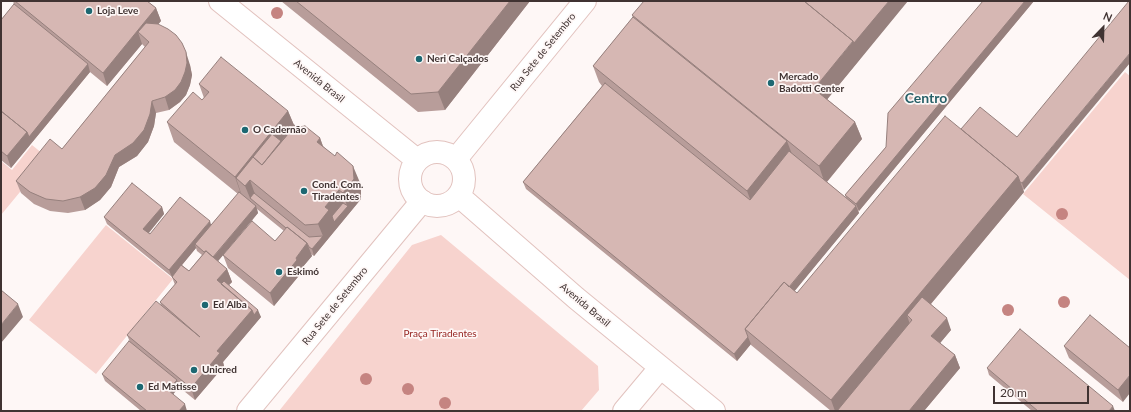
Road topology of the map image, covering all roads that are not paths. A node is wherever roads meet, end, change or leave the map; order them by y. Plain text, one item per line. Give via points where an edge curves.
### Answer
1 (220, 1) edge
2 (585, 1) edge
3 (456, 159) junction
4 (418, 160) junction
5 (459, 196) junction
6 (422, 201) junction
7 (660, 368) junction
8 (248, 411) edge
9 (624, 411) edge
10 (714, 411) edge

1 - 4 main road, Avenida Brasil
2 - 3 main road, Rua Sete de Setembro
3 - 4 main road via 444,152 429,153
3 - 5 main road via 463,170 464,184
4 - 6 main road via 411,174 412,190
5 - 6 main road via 448,204 435,206
5 - 7 main road, Avenida Brasil
6 - 8 main road, Rua Sete de Setembro
7 - 9 main road
7 - 10 main road, Avenida Brasil

